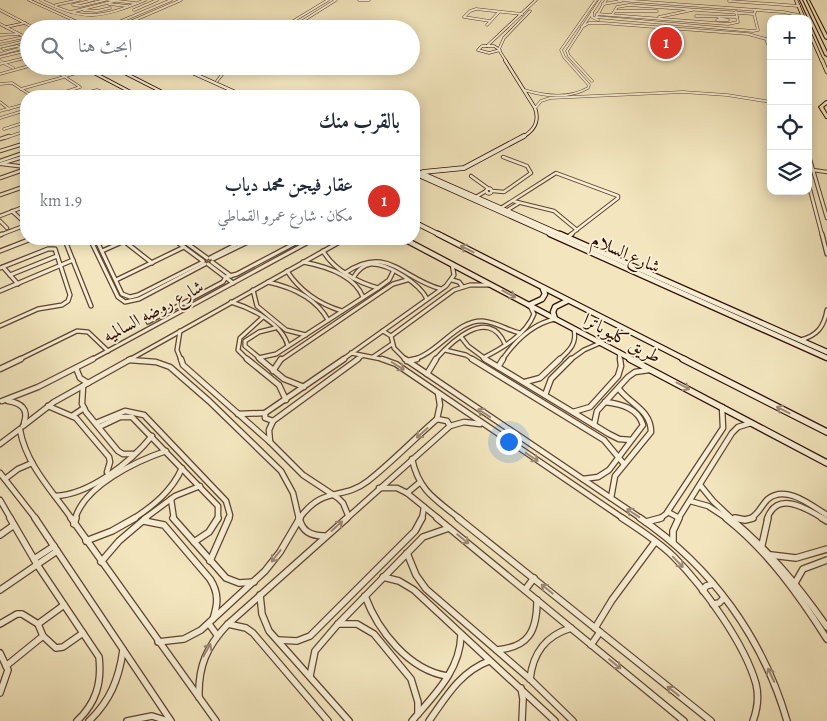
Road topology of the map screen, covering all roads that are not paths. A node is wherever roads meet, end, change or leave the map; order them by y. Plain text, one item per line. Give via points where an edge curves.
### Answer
1 (29, 0) edge
2 (62, 0) edge
3 (79, 0) edge
4 (93, 0) edge
5 (104, 0) edge
6 (109, 0) edge
7 (130, 0) edge
8 (144, 0) edge
9 (157, 0) edge
10 (161, 0) edge
11 (167, 0) edge
12 (171, 0) edge
13 (181, 0) edge
14 (325, 0) edge
15 (328, 0) edge
16 (336, 0) edge
17 (359, 0) edge
18 (369, 0) edge
19 (541, 0) edge
20 (596, 0) edge
21 (600, 0) edge
22 (606, 0) edge
23 (619, 0) edge
24 (625, 0) edge
25 (796, 0) edge
26 (802, 0) edge
27 (808, 0) edge
28 (43, 1) edge
29 (116, 1) edge
30 (67, 2) junction
31 (125, 2) junction
32 (652, 2) junction
33 (729, 2) dead end
34 (135, 3) junction
35 (535, 3) edge
36 (107, 4) junction
37 (603, 4) junction
38 (680, 4) junction
39 (56, 5) junction
40 (97, 6) junction
41 (127, 6) junction
42 (591, 6) junction
43 (596, 6) junction
44 (653, 6) junction
45 (799, 6) junction
46 (110, 8) junction
47 (637, 8) junction
48 (681, 8) junction
49 (64, 9) junction
50 (82, 9) junction
51 (122, 9) junction
52 (134, 10) junction
53 (696, 10) junction
54 (756, 10) junction
55 (1, 11) edge
56 (143, 11) junction
57 (615, 11) junction
58 (628, 11) junction
59 (657, 11) junction
60 (71, 12) junction
61 (500, 12) junction
62 (592, 12) junction
63 (682, 12) junction
64 (736, 12) junction
65 (513, 13) junction
66 (641, 13) junction
67 (468, 14) junction
68 (522, 14) junction
69 (597, 14) junction
70 (754, 14) junction
71 (612, 15) junction
72 (668, 15) junction
73 (710, 15) junction
74 (790, 15) edge
75 (802, 15) edge
76 (696, 16) junction
77 (737, 16) junction
78 (651, 18) junction
79 (715, 18) junction
80 (126, 19) junction
81 (20, 20) edge
82 (73, 20) edge
83 (80, 20) edge
84 (122, 20) edge
85 (135, 20) joint
86 (293, 20) edge
87 (294, 20) edge
88 (304, 20) edge
89 (672, 20) junction
90 (20, 22) edge
91 (607, 22) junction
92 (701, 22) junction
93 (718, 22) junction
94 (0, 24) edge
95 (20, 24) edge
96 (672, 24) junction
97 (754, 26) junction
98 (5, 27) junction
99 (582, 27) junction
100 (702, 27) junction
101 (10, 29) junction
102 (734, 29) junction
103 (6, 33) junction
104 (0, 34) edge
105 (18, 34) joint
106 (572, 34) junction
107 (577, 34) junction
108 (570, 36) junction
109 (20, 37) edge
110 (575, 37) junction
111 (767, 38) edge
112 (827, 38) edge
113 (812, 39) edge
114 (767, 40) edge
115 (495, 41) junction
116 (0, 42) edge
117 (20, 42) edge
118 (502, 42) junction
119 (487, 46) junction
120 (20, 47) edge
121 (1, 48) edge
122 (20, 49) edge
123 (499, 50) junction
124 (20, 52) edge
125 (8, 53) junction
126 (20, 53) edge
127 (827, 55) edge
128 (0, 59) edge
129 (20, 59) edge
130 (4, 63) junction
131 (20, 67) edge
132 (13, 68) junction
133 (20, 68) edge
134 (827, 72) edge
135 (0, 73) edge
136 (61, 75) edge
137 (70, 75) edge
138 (98, 75) edge
139 (129, 75) edge
140 (197, 75) edge
141 (204, 75) edge
142 (222, 75) edge
143 (65, 77) junction
144 (217, 81) junction
145 (585, 82) junction
146 (0, 84) edge
147 (20, 88) junction
148 (23, 90) edge
149 (71, 90) edge
150 (126, 90) edge
151 (158, 90) edge
152 (231, 90) edge
153 (234, 90) edge
154 (524, 90) junction
155 (565, 96) junction
156 (767, 101) edge
157 (0, 102) edge
158 (827, 102) edge
159 (20, 106) edge
160 (535, 108) junction
161 (9, 109) junction
162 (0, 112) edge
163 (20, 113) edge
164 (827, 117) edge
165 (0, 118) edge
166 (20, 124) edge
167 (0, 126) edge
168 (4, 129) junction
169 (20, 132) edge
170 (11, 135) junction
171 (0, 139) edge
172 (20, 145) edge
173 (0, 152) edge
174 (20, 156) edge
175 (20, 156) edge
176 (503, 157) dead end
177 (1, 161) edge
178 (9, 161) junction
179 (10, 166) junction
180 (20, 166) edge
181 (812, 166) edge
182 (20, 170) edge
183 (813, 170) junction
184 (420, 172) joint
185 (827, 172) edge
186 (420, 176) edge
187 (471, 176) dead end
188 (0, 178) edge
189 (20, 188) edge
190 (488, 191) junction
191 (0, 195) edge
192 (811, 195) edge
193 (477, 198) junction
194 (514, 201) junction
195 (519, 203) junction
196 (825, 206) edge
197 (20, 208) edge
198 (504, 210) junction
199 (12, 211) junction
200 (0, 216) edge
201 (20, 218) edge
202 (827, 218) edge
203 (1, 224) edge
204 (420, 225) edge
205 (20, 227) edge
206 (7, 228) dead end
207 (577, 230) junction
208 (0, 235) edge
209 (568, 238) junction
210 (20, 243) edge
211 (67, 245) edge
212 (93, 245) edge
213 (99, 245) edge
214 (115, 245) edge
215 (129, 245) edge
216 (181, 245) edge
217 (190, 245) edge
218 (236, 245) edge
219 (241, 245) edge
220 (292, 245) edge
221 (303, 245) edge
222 (334, 245) edge
223 (416, 245) edge
224 (184, 247) junction
225 (0, 251) edge
226 (102, 251) junction
227 (323, 251) junction
228 (827, 254) edge
229 (57, 256) junction
230 (211, 259) junction
231 (73, 260) junction
232 (303, 262) junction
233 (152, 263) junction
234 (205, 263) junction
235 (330, 263) junction
236 (452, 264) junction
237 (60, 266) junction
238 (109, 266) junction
239 (326, 266) junction
240 (1, 267) edge
241 (104, 268) junction
242 (287, 271) junction
243 (345, 272) junction
244 (393, 272) junction
245 (10, 276) junction
246 (228, 276) junction
247 (353, 278) junction
248 (116, 280) junction
249 (407, 280) junction
250 (452, 280) junction
251 (235, 282) junction
252 (268, 282) junction
253 (387, 282) junction
254 (18, 284) junction
255 (296, 284) junction
256 (364, 284) junction
257 (393, 284) junction
258 (462, 286) junction
259 (492, 286) junction
260 (359, 287) junction
261 (290, 288) junction
262 (378, 288) junction
263 (441, 289) junction
264 (543, 289) junction
265 (253, 290) junction
266 (0, 291) edge
267 (363, 298) junction
268 (427, 300) junction
269 (567, 301) junction
270 (231, 302) junction
271 (708, 302) junction
272 (528, 305) junction
273 (92, 306) dead end
274 (827, 310) edge
275 (342, 311) junction
276 (262, 318) junction
277 (555, 319) junction
278 (328, 320) junction
279 (148, 322) dead end
280 (1, 324) edge
281 (275, 328) junction
282 (574, 329) junction
283 (286, 330) junction
284 (180, 331) junction
285 (383, 331) junction
286 (281, 332) junction
287 (520, 332) junction
288 (306, 335) junction
289 (391, 336) junction
290 (461, 337) junction
291 (798, 340) junction
292 (601, 343) junction
293 (392, 344) junction
294 (505, 344) junction
295 (288, 346) junction
296 (446, 350) junction
297 (471, 350) junction
298 (108, 351) junction
299 (619, 352) junction
300 (827, 352) edge
301 (276, 354) junction
302 (351, 354) junction
303 (428, 355) junction
304 (466, 355) junction
305 (362, 356) junction
306 (373, 357) junction
307 (258, 358) junction
308 (282, 358) junction
309 (483, 358) junction
310 (827, 358) edge
311 (435, 359) junction
312 (129, 360) junction
313 (407, 361) junction
314 (498, 367) junction
315 (76, 368) junction
316 (0, 369) edge
317 (187, 370) junction
318 (273, 370) junction
319 (653, 371) junction
320 (427, 374) junction
321 (179, 375) junction
322 (284, 379) junction
323 (524, 382) junction
324 (278, 384) junction
325 (85, 385) junction
326 (304, 387) junction
327 (619, 388) junction
328 (437, 391) junction
329 (545, 395) junction
330 (286, 400) junction
331 (1, 401) edge
332 (605, 402) junction
333 (48, 406) junction
334 (590, 407) junction
335 (722, 407) junction
336 (84, 408) junction
337 (597, 411) junction
338 (573, 412) junction
339 (264, 413) junction
340 (238, 414) junction
341 (72, 416) junction
342 (437, 419) junction
343 (273, 421) junction
344 (752, 423) junction
345 (98, 425) junction
346 (594, 425) junction
347 (450, 426) junction
348 (484, 426) junction
349 (21, 428) junction
350 (723, 428) junction
351 (827, 432) edge
352 (732, 433) junction
353 (152, 436) junction
354 (631, 440) junction
355 (270, 442) junction
356 (0, 444) edge
357 (116, 448) junction
358 (166, 451) junction
359 (106, 453) junction
360 (135, 454) junction
361 (412, 458) junction
362 (617, 459) junction
363 (32, 463) junction
364 (827, 463) edge
365 (624, 464) junction
366 (182, 468) junction
367 (0, 474) edge
368 (106, 474) junction
369 (6, 479) junction
370 (582, 479) junction
371 (419, 483) junction
372 (700, 485) junction
373 (200, 486) junction
374 (86, 488) junction
375 (379, 488) junction
376 (52, 492) junction
377 (167, 492) junction
378 (407, 493) junction
379 (90, 494) junction
380 (332, 494) junction
381 (611, 498) junction
382 (172, 499) junction
383 (0, 500) edge
384 (690, 502) junction
385 (714, 506) junction
386 (424, 507) junction
387 (668, 512) junction
388 (348, 515) junction
389 (827, 515) edge
390 (679, 518) junction
391 (733, 518) junction
392 (299, 519) junction
393 (144, 521) junction
394 (646, 522) junction
395 (827, 522) edge
396 (127, 523) junction
397 (74, 524) junction
398 (14, 525) junction
399 (449, 528) junction
400 (132, 530) junction
401 (415, 531) junction
402 (0, 535) edge
403 (325, 536) junction
404 (423, 537) junction
405 (86, 541) junction
406 (194, 542) junction
407 (655, 542) junction
408 (673, 542) junction
409 (762, 546) junction
410 (56, 549) junction
411 (827, 549) edge
412 (407, 553) junction
413 (771, 555) junction
414 (804, 556) junction
415 (34, 559) junction
416 (827, 560) edge
417 (210, 561) junction
418 (101, 562) junction
419 (810, 565) junction
420 (38, 566) junction
421 (383, 577) junction
422 (534, 578) junction
423 (254, 582) junction
424 (795, 583) junction
425 (713, 584) junction
426 (426, 589) junction
427 (0, 590) edge
428 (525, 590) junction
429 (703, 591) junction
430 (260, 594) junction
431 (420, 595) junction
432 (365, 596) junction
433 (724, 598) junction
434 (538, 600) junction
435 (64, 604) junction
436 (713, 604) junction
437 (211, 622) junction
438 (825, 622) edge
439 (0, 624) edge
440 (38, 624) junction
441 (228, 624) junction
442 (338, 624) junction
443 (827, 627) edge
444 (571, 628) junction
445 (597, 630) junction
446 (83, 633) junction
447 (217, 635) junction
448 (461, 635) junction
449 (43, 636) junction
450 (310, 636) junction
451 (827, 639) edge
452 (278, 640) junction
453 (158, 642) junction
454 (318, 645) junction
455 (591, 645) junction
456 (123, 650) junction
457 (496, 650) junction
458 (0, 653) edge
459 (489, 661) junction
460 (6, 666) junction
461 (455, 667) junction
462 (310, 676) junction
463 (447, 676) junction
464 (464, 676) junction
465 (530, 679) junction
466 (521, 688) junction
467 (540, 690) junction
468 (0, 693) edge
469 (199, 696) junction
470 (533, 700) junction
471 (418, 714) junction
472 (77, 721) edge
473 (89, 721) edge
474 (127, 721) edge
475 (169, 721) edge
476 (216, 721) edge
477 (328, 721) edge
478 (349, 721) edge
479 (412, 721) edge
480 (429, 721) edge
481 (522, 721) edge
482 (555, 721) edge
483 (574, 721) edge
484 (684, 721) edge
485 (711, 721) edge
486 (754, 721) edge
487 (787, 721) edge

1 - 82 main road
2 - 30 street
3 - 30 street
4 - 5 street via 73,5
6 - 29 street
7 - 31 street
8 - 34 street
8 - 51 street
9 - 52 street
10 - 11 street
11 - 56 street
12 - 56 street
13 - 85 street
14 - 86 street
15 - 87 street
16 - 88 street
17 - 18 street
19 - 35 main road
20 - 42 street
21 - 43 street
22 - 37 street
23 - 24 street
24 - 32 street
24 - 37 street
25 - 45 main road
26 - 127 highway
27 - 112 highway
28 - 39 street
28 - 49 street
28 - 83 main road
29 - 31 street
29 - 36 street
30 - 39 street
31 - 34 street
32 - 38 street
32 - 44 street
33 - 45 street
34 - 41 street
35 - 68 main road
35 - 118 main road
36 - 40 street
36 - 41 street
37 - 69 street
38 - 48 street
38 - 54 street
39 - 49 street
40 - 46 street
40 - 50 street
41 - 51 street
42 - 43 street
42 - 106 street
43 - 62 street
44 - 47 street
44 - 48 street
44 - 59 street
45 - 75 main road
46 - 50 street
46 - 51 street
47 - 57 street via 620,6
47 - 58 street
47 - 66 street
48 - 53 street
49 - 51 street via 92,15
49 - 60 street
50 - 60 street
51 - 52 street
51 - 56 street
51 - 60 street via 92,14
52 - 56 street
53 - 63 street
53 - 64 street
54 - 70 street
54 - 74 street
55 - 81 main road
56 - 80 street
57 - 58 street
57 - 71 street
58 - 66 street
59 - 66 street
59 - 72 street
61 - 65 street
61 - 67 street via 476,10
61 - 67 street via 489,23 469,18
62 - 91 street via 594,18
62 - 99 street
63 - 72 street
63 - 76 street
64 - 70 street
64 - 77 street
65 - 67 street via 476,9
65 - 68 street
68 - 115 main road
69 - 71 street
69 - 96 street via 596,17 602,19
70 - 97 street
71 - 78 street
72 - 78 street
73 - 76 street
73 - 77 street
73 - 79 street
76 - 92 street
77 - 93 street via 735,23
78 - 89 street
79 - 93 street
79 - 93 street via 728,20
80 - 84 street
80 - 85 street
89 - 92 street
89 - 96 street
90 - 98 main road
91 - 99 street
91 - 111 street via 750,32
91 - 114 street via 752,34
92 - 93 street
92 - 100 street
94 - 98 main road
95 - 98 main road
96 - 100 street
97 - 102 street
97 - 102 street via 758,30
98 - 101 main road
99 - 107 street
100 - 102 street
101 - 103 street
101 - 105 main road
103 - 104 street
103 - 105 street
106 - 107 street
106 - 108 street
107 - 110 street
108 - 110 street
108 - 145 street via 561,53
109 - 116 street
110 - 145 street via 567,53 592,81
113 - 134 main road
115 - 118 main road
115 - 119 main road
117 - 121 street
118 - 123 main road
119 - 123 main road
119 - 123 main road via 478,50
120 - 121 street
121 - 125 street
122 - 125 street
123 - 154 main road
124 - 125 street
125 - 128 street
126 - 128 street
128 - 130 street
129 - 130 street
130 - 132 street
131 - 132 street
132 - 135 street
133 - 135 street
136 - 143 street
137 - 143 street
138 - 150 main road
139 - 151 main road
140 - 152 main road
141 - 144 main road
142 - 144 street
143 - 147 street
143 - 149 street via 80,87
144 - 153 main road
145 - 155 street via 589,86 586,90
146 - 147 street via 11,83
147 - 148 street
154 - 155 street
154 - 160 main road
155 - 156 street via 683,92
155 - 160 street via 545,99
157 - 161 street
158 - 164 highway via 821,106
159 - 161 street
160 - 184 main road via 536,126 516,140 464,168
161 - 162 street
163 - 165 street
166 - 168 street
167 - 168 street
168 - 170 street
169 - 170 street
170 - 171 street
172 - 173 street
174 - 178 street
175 - 177 street
176 - 190 street via 525,165 531,173 504,192
177 - 178 street
177 - 179 street
178 - 179 street
179 - 180 street
181 - 183 street
182 - 188 street
183 - 185 street
183 - 196 street
184 - 193 main road, شارع السلام
186 - 271 main road, شارع السلام
187 - 190 street
189 - 191 street
190 - 193 street
192 - 228 street
193 - 198 main road, شارع السلام
194 - 195 street
194 - 198 street
194 - 207 street via 557,173 618,196
195 - 198 street
195 - 207 street via 554,211
196 - 202 street
197 - 199 street
198 - 209 main road, شارع السلام
199 - 200 street
199 - 201 street
203 - 206 street
264 -> 204 main road, طريق كليوباترا
205 - 208 street
207 - 209 street
209 - 271 main road, شارع السلام
210 - 225 street
211 - 231 street
212 - 241 street
213 - 226 street
214 - 226 street
215 - 233 street
216 - 224 street
217 - 230 street
218 - 230 street
219 - 230 street
220 - 246 street
221 - 251 street, شارع روضه السالميه
222 - 227 street, شارع روضه السالميه
223 - 236 main road, طريق كليوباترا
224 - 233 street
224 - 234 street
226 - 238 street
227 - 232 street, شارع روضه السالميه
227 - 235 street
229 - 237 street
229 - 240 street via 55,250 50,249
229 - 245 street
230 - 234 street
230 - 234 street
230 - 246 street
231 - 237 street
231 - 273 street
232 - 239 street
232 - 242 street, شارع روضه السالميه
233 - 248 street
234 - 241 street via 127,302 119,299
234 - 246 street
234 - 248 street via 133,297 124,296
235 - 239 street
235 - 243 street
236 - 250 street
236 - 259 main road, طريق كليوباترا
237 - 254 street
237 - 280 street via 70,293 68,301
238 - 241 street
238 - 248 street
239 - 260 street
240 - 245 street
242 - 252 street, شارع روضه السالميه
242 - 255 street
243 - 247 street
243 - 263 street via 367,261 381,261 426,286
244 - 247 street via 372,264 364,266
244 - 249 street
244 - 253 street
245 - 254 street
246 - 251 street
246 - 279 street via 223,282
247 - 256 street
249 - 257 street
249 - 268 street via 422,289
250 - 258 street
250 - 263 street
251 - 298 street, شارع روضه السالميه
252 - 261 street
252 - 265 street, شارع روضه السالميه
253 - 257 street
253 - 262 street
254 - 266 street
255 - 261 street
255 - 275 street
256 - 260 street
256 - 262 street
257 - 308 street
258 - 259 street
258 - 289 street
259 -> 272 main road, طريق كليوباترا
260 - 267 street
261 - 278 street via 320,308
262 - 267 street
263 - 268 street
264 - 269 main road, طريق كليوباترا
264 - 272 main road via 542,299
265 - 270 street, شارع روضه السالميه
265 - 283 street via 256,306
267 - 275 street
268 - 285 street
269 - 277 main road via 554,307
351 -> 269 main road, طريق كليوباترا
270 - 276 street via 247,307
270 - 284 street, شارع روضه السالميه
271 - 291 main road, شارع السلام
271 - 310 main road, شارع السلام
272 - 277 main road, طريق كليوباترا
272 - 287 street via 534,312 533,318
274 - 291 street via 819,332
275 - 278 street
276 - 281 street
276 - 324 street via 240,338 238,350
277 - 282 main road, طريق كليوباترا
277 - 314 street via 533,328 508,351
278 - 288 street
281 - 286 street
281 - 307 street via 262,330 245,341 247,349
282 - 292 main road, طريق كليوباترا
282 - 323 street via 573,347 540,378
283 - 286 street
283 - 288 street
284 - 312 street, شارع روضه السالميه
284 - 317 street via 178,355
285 - 289 street
285 - 302 street
286 - 295 street via 287,338
287 - 294 street
287 - 303 street via 475,321
288 - 295 street
289 - 293 street
290 - 294 street via 476,326 484,326 500,335
290 - 296 street
290 - 297 street
291 - 300 main road, شارع السلام
292 - 299 main road, طريق كليوباترا
292 - 329 street via 584,348 552,377
293 - 306 street
293 - 313 street
294 - 309 street
295 - 301 street
296 - 304 street
296 - 311 street
297 - 304 street
297 - 309 street
298 - 315 street, شارع روضه السالميه
298 - 316 street via 88,332 77,331
299 - 319 main road, طريق كليوباترا
299 - 334 street via 620,374
301 - 307 street
301 - 308 street
302 - 305 street
302 - 326 street
303 - 311 street
303 - 313 street
304 - 362 street via 604,440
305 - 306 street
305 - 343 street
306 -> 328 street via 391,361
307 - 318 street
308 - 318 street
309 - 314 street
311 - 320 street
312 - 321 street via 156,362 170,367
312 - 325 street, شارع روضه السالميه
313 - 320 street
314 - 323 street
315 - 325 street
315 - 331 street, شارع روضه السالميه via 38,388
317 - 321 street
317 - 340 street
318 - 322 street
319 - 327 street via 635,372
319 -> 335 main road, طريق كليوباترا
370 -> 320 street
321 - 392 street via 281,471 293,493
322 - 324 street
322 - 326 street
323 - 329 street
324 - 330 street
325 - 333 street, شارع روضه السالميه
325 - 336 street
326 - 330 street
327 - 332 street
327 - 365 street via 627,399 646,413 652,426 651,432
328 - 342 street via 440,405
328 - 348 street
329 - 338 street
330 - 339 street
331 - 349 street via 19,402 24,406 27,412
332 - 337 street
332 - 354 street via 625,406 640,417 643,425
333 - 341 street
333 - 349 street, شارع روضه السالميه
334 - 337 street
334 - 338 street
335 - 344 main road, طريق كليوباترا
335 - 350 street
336 - 341 street
336 - 345 street
337 - 346 street
338 - 346 street
339 - 340 street
339 - 343 street
340 - 355 street
341 - 359 street
342 - 347 street via 444,419
342 -> 380 street via 366,482
343 - 355 street via 269,430
344 - 352 street via 742,425
344 - 364 main road, طريق كليوباترا
345 - 353 street via 126,416 136,420
345 - 357 street
345 - 417 street via 120,412 144,415 226,501 230,515
346 - 354 street via 615,437
347 - 348 street via 464,422
347 - 361 street
348 -> 407 street
349 - 356 street, شارع روضه السالميه
349 - 363 street via 23,446
350 - 352 street
350 - 387 street
352 - 372 street
353 - 358 street
353 - 360 street
354 - 362 street
355 - 380 street via 303,475
357 - 359 street
357 - 360 street via 123,454
358 - 366 street
358 - 379 street via 134,464
359 - 368 street via 110,462
360 - 368 street
361 - 371 street
361 - 375 street
362 - 365 street
362 - 370 street via 602,475
363 - 369 street
363 - 376 street
365 - 381 street via 613,480
366 - 373 street
366 - 377 street via 178,481
367 - 369 street
368 - 374 street
369 - 410 street
370 - 381 street
371 - 378 street
371 - 422 street
372 - 384 street
372 - 385 street
373 - 382 street via 185,490
373 - 406 street via 218,506 220,514 212,531
374 - 376 street via 62,496 54,496
374 - 379 street
375 - 378 street via 397,488
375 - 388 street
376 - 397 street
377 - 382 street
377 - 396 street
378 - 386 street
379 - 397 street via 78,509
380 - 388 street via 343,502
380 - 392 street via 309,506
394 -> 381 street
382 - 393 street
382 - 406 street via 173,518
383 - 398 street
384 - 385 street
384 - 390 street
385 - 391 street
385 - 451 street via 777,570 802,600
386 - 399 street
386 - 401 street
387 - 390 street
387 - 394 street via 658,520
403 -> 388 street
389 - 391 street via 795,497 778,494 768,498 753,519
390 - 408 street via 674,526
391 - 409 street
392 - 403 street via 307,532
392 -> 423 street via 280,552
393 - 400 street
393 - 437 street via 164,526 216,587 217,609
394 - 408 street
395 - 409 street via 799,505 777,503 766,522
396 - 400 street
396 - 405 street via 107,535
397 - 405 street
398 - 402 street
398 - 415 street
399 - 404 street
399 -> 428 street
400 - 418 street
401 - 404 street
401 - 450 street
403 - 430 street
404 - 412 street
405 - 418 street
406 - 417 street
407 -> 429 street
407 - 445 street via 612,600
408 - 425 street
409 - 413 street
410 - 415 street
410 - 420 street
410 - 456 street
411 - 414 street
412 - 421 street
412 - 426 street
413 - 414 street via 792,559
413 - 424 street
414 - 419 street
415 - 420 street
416 - 419 street
417 - 423 street via 233,582
418 - 453 street
419 - 424 street via 801,571
420 - 427 street
420 - 435 street
421 - 431 street via 407,585
421 - 432 street
422 - 428 street
445 -> 422 street
423 - 437 street
424 - 438 street
425 - 429 street
425 - 433 street
426 - 431 street
426 - 457 street
428 - 434 street
429 - 436 street
430 - 441 street
430 - 452 street via 265,623
431 - 448 street
432 - 442 street
432 - 463 street via 375,620 413,660 428,672
433 - 436 street
487 -> 433 street via 768,669
434 - 444 street
434 - 457 street via 537,620 530,637 515,648
435 - 440 street
435 - 446 street
436 - 486 street via 740,647 754,678 758,699
437 - 447 street
437 - 453 street via 184,639
438 - 443 street
439 - 440 street via 17,614
440 - 449 street
441 - 447 street
441 - 477 street via 253,633
442 - 454 street
442 - 471 street via 357,624 374,634 411,679 416,690
444 - 455 street
444 - 465 street via 552,634 538,648
445 - 455 street
485 -> 445 street
446 - 449 street via 63,647 56,648
446 - 472 street via 99,657 102,675 94,701
469 -> 447 street via 199,666
448 - 459 street
448 - 461 street via 460,655
449 - 460 street
450 - 452 street via 297,641
450 - 454 street
452 - 462 street
453 - 469 street
454 - 462 street
455 -> 484 street
456 - 473 street via 114,691
456 - 475 street
457 - 465 street
458 - 460 street
459 - 464 street via 478,664
459 - 466 street
460 - 468 street via 8,670
461 - 463 street
461 - 464 street
462 - 478 street
463 - 471 street
464 - 480 street
465 - 467 street
466 - 470 street
466 - 481 street
467 - 470 street
467 - 483 street
469 - 476 street
470 - 482 street
471 - 479 street
474 - 475 street via 152,716

